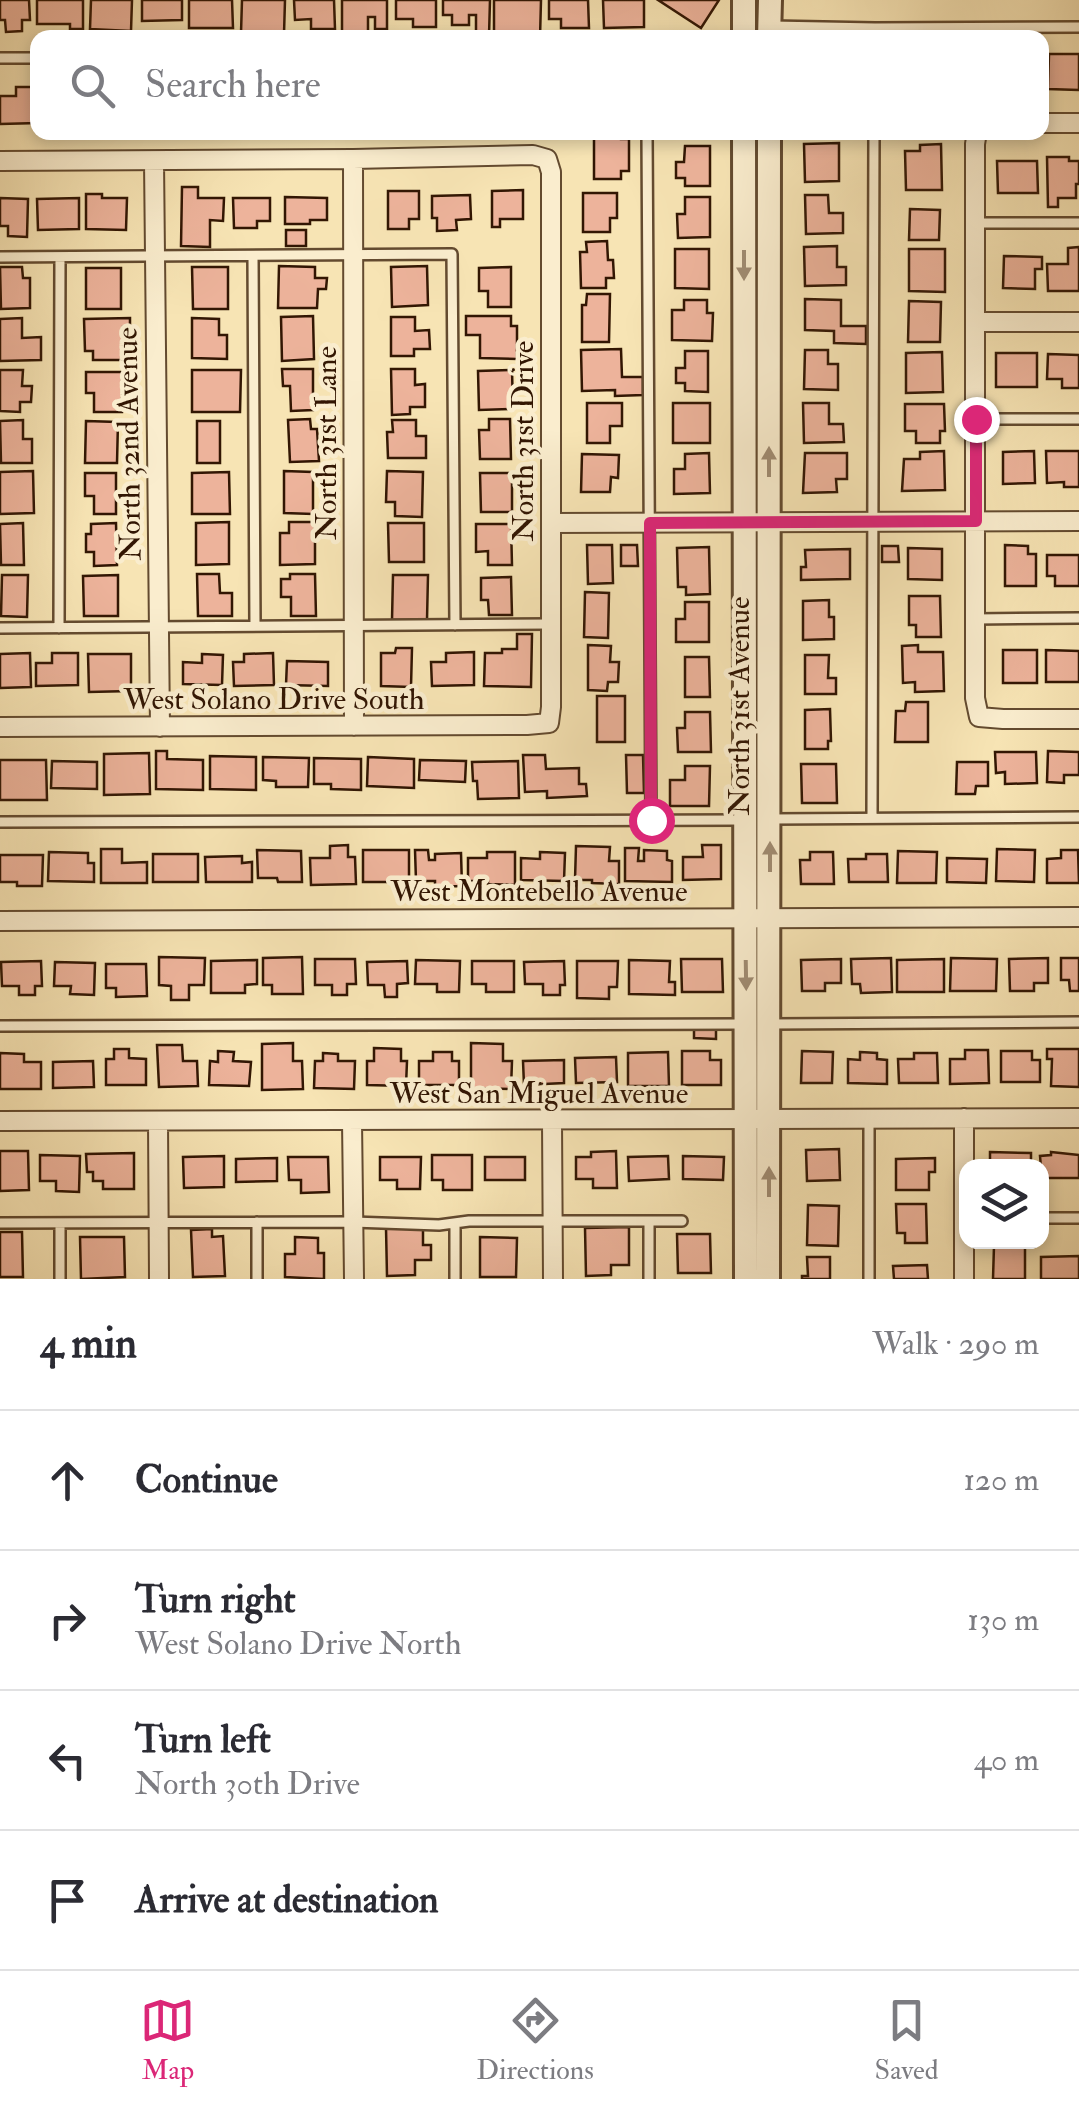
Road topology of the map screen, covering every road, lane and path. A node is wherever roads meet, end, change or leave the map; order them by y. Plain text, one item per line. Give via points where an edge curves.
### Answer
1 (744, 0) edge
2 (770, 0) edge
3 (1079, 26) edge
4 (744, 30) edge
5 (770, 30) edge
6 (962, 30) edge
7 (0, 58) edge
8 (30, 58) edge
9 (1049, 123) edge
10 (1079, 124) edge
11 (647, 140) edge
12 (744, 140) edge
13 (769, 140) edge
14 (874, 140) edge
15 (976, 140) edge
16 (353, 159) junction
17 (0, 161) edge
18 (154, 161) junction
19 (977, 223) junction
20 (1079, 223) edge
21 (744, 224) junction
22 (768, 225) junction
23 (353, 254) junction
24 (154, 255) junction
25 (253, 256) junction
26 (0, 257) edge
27 (60, 258) junction
28 (976, 322) junction
29 (1079, 322) edge
30 (976, 419) junction
31 (1079, 419) edge
32 (1079, 520) edge
33 (976, 521) junction
34 (744, 522) junction
35 (769, 522) junction
36 (873, 522) junction
37 (550, 523) junction
38 (650, 523) junction
39 (1079, 618) edge
40 (974, 619) junction
41 (550, 624) junction
42 (255, 625) junction
43 (454, 625) junction
44 (354, 626) junction
45 (158, 627) junction
46 (0, 628) edge
47 (60, 628) junction
48 (1079, 718) edge
49 (548, 723) joint
50 (354, 726) junction
51 (0, 727) edge
52 (160, 727) junction
53 (1079, 817) edge
54 (872, 818) junction
55 (770, 819) junction
56 (651, 820) junction
57 (744, 820) junction
58 (0, 822) edge
59 (1079, 917) edge
60 (745, 918) junction
61 (769, 918) junction
62 (0, 921) edge
63 (1079, 1022) edge
64 (758, 1024) junction
65 (0, 1026) edge
66 (869, 1118) junction
67 (964, 1118) junction
68 (1079, 1118) edge
69 (758, 1119) junction
70 (0, 1121) edge
71 (158, 1121) junction
72 (552, 1121) junction
73 (352, 1122) junction
74 (964, 1159) edge
75 (1049, 1218) edge
76 (1079, 1218) edge
77 (553, 1220) junction
78 (682, 1221) dead end
79 (257, 1222) junction
80 (353, 1222) junction
81 (649, 1222) junction
82 (0, 1223) edge
83 (60, 1223) junction
84 (158, 1223) junction
85 (455, 1223) junction
86 (964, 1249) edge
87 (60, 1279) edge
88 (158, 1279) edge
89 (257, 1279) edge
90 (354, 1279) edge
91 (455, 1279) edge
92 (553, 1279) edge
93 (649, 1279) edge
94 (746, 1279) edge
95 (768, 1279) edge
96 (869, 1279) edge
97 (964, 1279) edge

1 - 4 street
2 - 5 street
3 - 6 lane
7 - 8 lane
9 - 10 street
11 - 38 lane
12 - 21 street, North 31st Avenue
13 - 22 street, North 31st Avenue
14 - 36 lane
15 - 19 street
16 - 18 street
16 - 23 street, North 31st Lane
16 - 37 street, North 31st Drive via 548,159
17 - 18 street
18 - 24 street, North 32nd Avenue
19 - 20 lane
19 - 28 street
21 - 22 street
21 -> 34 street, North 31st Avenue
35 -> 22 street, North 31st Avenue
23 - 25 lane
23 - 43 lane via 452,254
23 - 44 street, North 31st Lane
24 - 25 lane
24 - 27 lane
24 - 45 street, North 32nd Avenue
25 - 42 lane
26 - 27 lane
27 - 47 lane
28 - 29 street
28 - 30 street
30 - 31 lane
30 - 33 street
32 - 33 street
33 - 36 street
33 - 40 street
34 - 35 street
34 - 38 street
34 - 57 street, North 31st Avenue
35 - 36 street
35 - 55 street, North 31st Avenue
36 - 54 lane
37 - 38 street
37 - 41 street, North 31st Drive
38 - 56 lane
39 - 40 lane
40 - 48 street via 979,717
41 - 43 lane
41 - 49 street, North 31st Drive
42 - 44 lane
42 - 45 lane
43 - 44 lane
44 - 50 street, North 31st Lane
45 - 47 lane
45 - 52 street, North 32nd Avenue
46 - 47 lane
49 - 50 street, West Solano Drive South
50 - 52 street, West Solano Drive South
51 - 52 street, West Solano Drive South
53 - 54 lane
54 - 55 lane
61 -> 55 street, North 31st Avenue
56 - 57 lane
56 - 58 lane
57 - 60 street, North 31st Avenue
59 - 61 street, West Montebello Avenue
60 - 61 street, West Montebello Avenue
60 - 62 street, West Montebello Avenue
60 -> 64 street, North 31st Avenue
61 - 64 street, North 31st Avenue
63 - 64 lane
64 - 65 lane
64 - 69 street, North 31st Avenue
66 - 67 street, West San Miguel Avenue
66 - 69 street, West San Miguel Avenue
66 - 96 lane
67 - 68 street, West San Miguel Avenue
67 - 74 street
69 - 72 street, West San Miguel Avenue
69 - 94 street, North 31st Avenue
95 -> 69 street, North 31st Avenue
70 - 71 street, West San Miguel Avenue
71 - 73 street, West San Miguel Avenue
71 - 84 street
72 - 73 street, West San Miguel Avenue
72 - 77 street
73 - 80 street
75 - 76 lane
77 - 81 lane
77 - 85 lane
77 - 92 street
78 - 81 lane
79 - 80 lane
79 - 84 lane
79 - 89 lane
80 - 85 lane
80 - 90 street
81 - 93 lane
82 - 83 lane
83 - 84 lane
83 - 87 lane
84 - 88 street
85 - 91 lane
86 - 97 street

